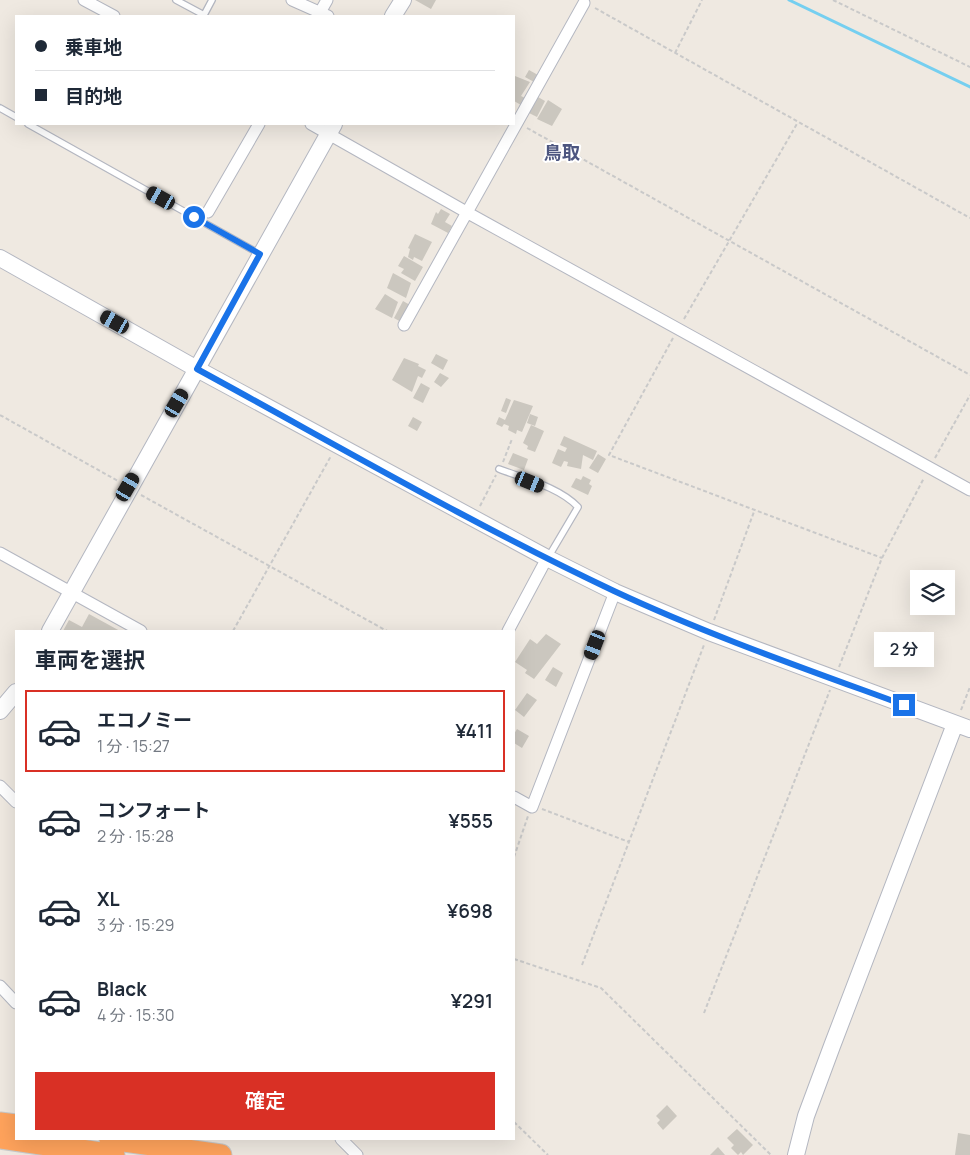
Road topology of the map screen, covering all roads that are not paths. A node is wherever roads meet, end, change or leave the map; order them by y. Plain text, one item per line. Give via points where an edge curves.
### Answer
1 (84, 0) edge
2 (176, 0) edge
3 (212, 0) edge
4 (292, 0) edge
5 (327, 0) edge
6 (403, 0) edge
7 (584, 2) road end
8 (100, 4) edge
9 (113, 15) edge
10 (203, 15) edge
11 (205, 15) edge
12 (322, 15) edge
13 (394, 15) edge
14 (0, 108) edge
15 (15, 116) edge
16 (30, 125) edge
17 (258, 125) edge
18 (315, 125) edge
19 (332, 129) edge
20 (208, 212) dead end
21 (468, 213) junction
22 (260, 254) junction
23 (0, 258) edge
24 (404, 325) dead end
25 (197, 369) junction
26 (500, 470) road end
27 (970, 490) edge
28 (0, 553) edge
29 (548, 558) junction
30 (71, 592) junction
31 (616, 592) junction
32 (51, 630) edge
33 (139, 630) edge
34 (509, 630) edge
35 (15, 693) edge
36 (0, 711) edge
37 (963, 727) edge
38 (0, 786) edge
39 (515, 798) edge
40 (15, 801) edge
41 (0, 986) edge
42 (15, 1002) edge
43 (0, 1123) edge
44 (15, 1125) edge
45 (0, 1138) edge
46 (124, 1140) edge
47 (342, 1140) edge
48 (152, 1142) edge
49 (59, 1151) edge
50 (114, 1155) edge
51 (221, 1155) edge
52 (357, 1155) edge
53 (796, 1155) edge

1 - 8 street
2 - 10 lane
3 - 11 lane
4 - 12 street
5 - 12 street
6 - 13 street
7 - 21 street
8 - 9 street
14 - 15 lane
16 - 22 lane
17 - 20 street
18 - 19 street
19 - 21 street
19 - 22 street
21 - 24 street
21 - 27 street
22 - 25 street
23 - 25 street
25 - 29 street
25 - 30 street
26 - 29 lane via 571,499 578,507
28 - 30 street
29 - 31 street
29 - 34 street
30 - 32 street
30 - 33 street
31 - 37 street via 710,632
31 - 39 street via 532,806
35 - 36 street
37 - 53 street via 832,1046 806,1116
38 - 40 street
41 - 42 street
43 - 44 highway
45 - 49 highway
46 - 48 highway
47 - 52 street
48 - 51 highway
49 - 50 highway

